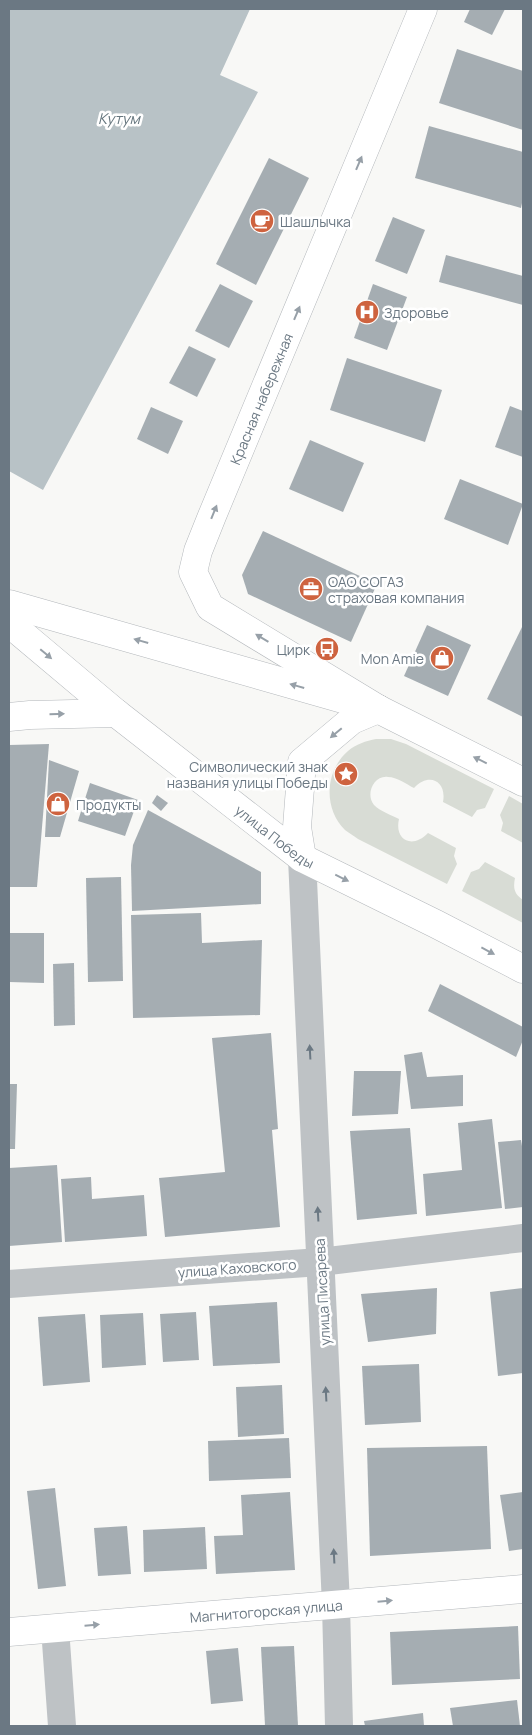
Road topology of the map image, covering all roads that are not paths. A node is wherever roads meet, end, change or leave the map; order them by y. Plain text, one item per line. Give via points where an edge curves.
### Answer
1 (423, 9) edge
2 (9, 604) edge
3 (9, 622) edge
4 (378, 709) junction
5 (116, 713) junction
6 (9, 717) edge
7 (523, 782) edge
8 (302, 858) junction
9 (523, 969) edge
10 (523, 1238) edge
11 (320, 1262) junction
12 (9, 1284) edge
13 (523, 1589) edge
14 (336, 1605) junction
15 (55, 1628) junction
16 (9, 1632) edge
17 (62, 1726) edge
18 (338, 1726) edge

4 -> 1 main road, Красная набережная via 210,607 193,572 212,516
4 -> 2 main road
3 -> 5 main road, улица Победы
7 -> 4 main road
4 -> 8 main road via 352,720 302,762 297,827
6 -> 5 main road
5 - 8 main road, улица Победы
8 -> 9 main road, улица Победы
11 -> 8 street, улица Писарева
10 - 11 street, улица Каховского
11 - 12 street, улица Каховского
14 -> 11 street, улица Писарева
14 -> 13 main road, Магнитогорская улица
15 -> 14 main road, Магнитогорская улица
14 - 18 street, улица Писарева
15 - 16 main road, Магнитогорская улица
15 - 17 street

